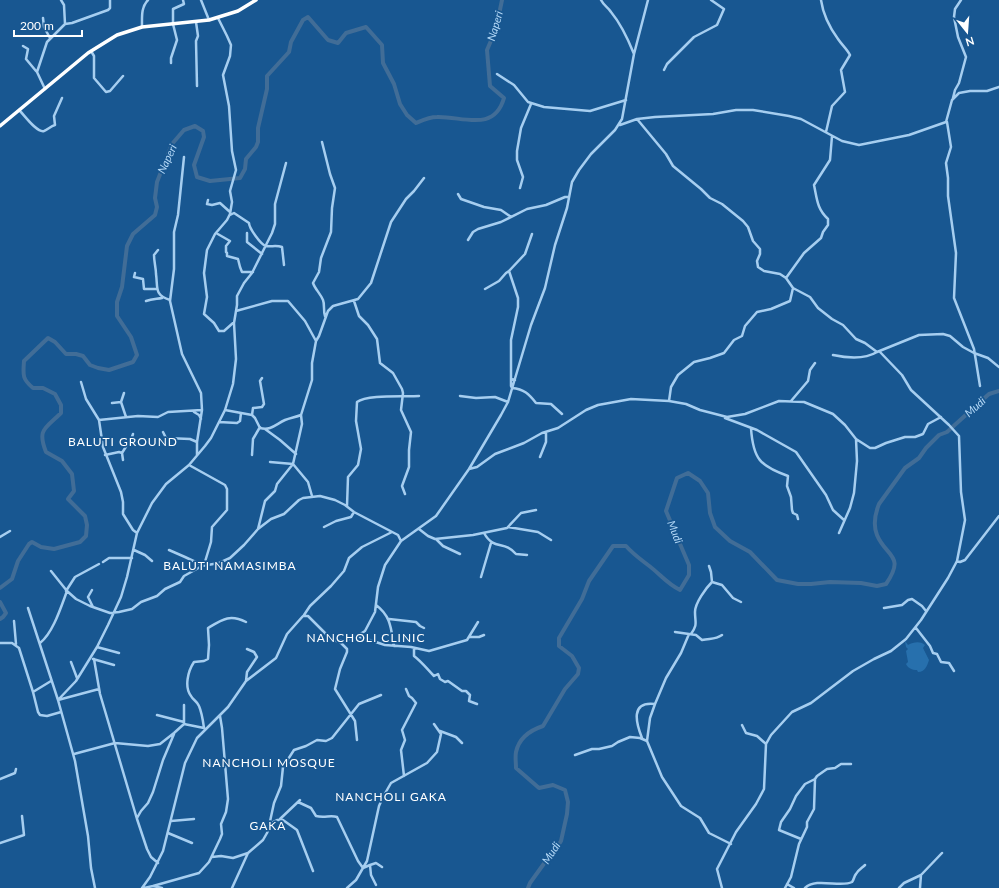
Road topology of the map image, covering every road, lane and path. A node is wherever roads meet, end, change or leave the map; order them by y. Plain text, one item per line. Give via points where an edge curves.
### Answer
1 (61, 0) edge
2 (110, 0) edge
3 (148, 0) edge
4 (183, 0) edge
5 (202, 0) edge
6 (256, 0) edge
7 (601, 0) edge
8 (648, 0) edge
9 (710, 0) edge
10 (821, 0) edge
11 (961, 0) edge
12 (43, 18) dead end
13 (218, 18) junction
14 (209, 20) junction
15 (196, 22) junction
16 (65, 24) junction
17 (173, 24) junction
18 (142, 27) junction
19 (50, 38) junction
20 (23, 46) dead end
21 (91, 51) junction
22 (634, 54) junction
23 (171, 63) dead end
24 (664, 70) dead end
25 (37, 72) junction
26 (497, 74) dead end
27 (123, 76) dead end
28 (197, 86) dead end
29 (999, 87) edge
30 (45, 88) junction
31 (62, 98) dead end
32 (626, 100) junction
33 (952, 100) junction
34 (531, 104) junction
35 (20, 111) junction
36 (637, 120) junction
37 (947, 122) junction
38 (619, 125) junction
39 (0, 126) edge
40 (826, 132) junction
41 (832, 136) junction
42 (322, 142) dead end
43 (184, 157) dead end
44 (286, 163) dead end
45 (424, 178) dead end
46 (520, 188) dead end
47 (458, 194) dead end
48 (569, 196) junction
49 (208, 200) dead end
50 (230, 213) junction
51 (511, 217) junction
52 (216, 232) junction
53 (247, 234) dead end
54 (532, 234) dead end
55 (468, 240) dead end
56 (265, 246) junction
57 (158, 250) dead end
58 (262, 254) junction
59 (284, 265) dead end
60 (509, 271) junction
61 (253, 272) junction
62 (135, 273) dead end
63 (786, 278) junction
64 (793, 288) junction
65 (485, 289) dead end
66 (156, 290) junction
67 (162, 298) junction
68 (170, 300) junction
69 (146, 301) dead end
70 (354, 301) junction
71 (236, 311) junction
72 (325, 316) junction
73 (234, 323) junction
74 (316, 341) junction
75 (878, 352) junction
76 (974, 353) junction
77 (833, 355) dead end
78 (814, 363) dead end
79 (999, 367) edge
80 (262, 378) dead end
81 (511, 379) junction
82 (515, 380) junction
83 (81, 382) dead end
84 (980, 386) dead end
85 (512, 388) junction
86 (124, 393) dead end
87 (419, 396) dead end
88 (460, 396) dead end
89 (403, 397) junction
90 (669, 401) junction
91 (791, 401) junction
92 (121, 402) junction
93 (508, 402) junction
94 (112, 403) dead end
95 (202, 410) junction
96 (225, 410) junction
97 (193, 411) junction
98 (241, 413) junction
99 (562, 414) dead end
100 (252, 415) junction
101 (301, 415) junction
102 (722, 416) junction
103 (126, 417) junction
104 (941, 417) junction
105 (99, 420) junction
106 (201, 420) junction
107 (219, 422) junction
108 (260, 427) junction
109 (751, 428) junction
110 (264, 429) junction
111 (163, 432) dead end
112 (546, 432) junction
113 (133, 434) dead end
114 (856, 439) junction
115 (197, 442) junction
116 (122, 453) junction
117 (296, 454) junction
118 (105, 455) junction
119 (197, 455) junction
120 (252, 455) dead end
121 (540, 457) dead end
122 (123, 460) dead end
123 (270, 462) dead end
124 (293, 464) junction
125 (189, 465) junction
126 (469, 469) junction
127 (405, 494) dead end
128 (312, 496) junction
129 (347, 506) junction
130 (536, 510) dead end
131 (354, 512) junction
132 (999, 516) edge
133 (798, 520) dead end
134 (844, 520) junction
135 (324, 527) dead end
136 (508, 527) junction
137 (258, 529) junction
138 (419, 529) junction
139 (10, 531) dead end
140 (392, 532) junction
141 (137, 533) junction
142 (484, 533) junction
143 (839, 533) dead end
144 (0, 537) edge
145 (436, 539) junction
146 (551, 540) dead end
147 (401, 541) junction
148 (491, 543) junction
149 (134, 550) junction
150 (169, 550) dead end
151 (460, 554) dead end
152 (527, 556) dead end
153 (132, 558) junction
154 (152, 561) dead end
155 (957, 561) junction
156 (103, 562) dead end
157 (99, 564) dead end
158 (203, 565) junction
159 (709, 566) dead end
160 (51, 571) dead end
161 (481, 576) dead end
162 (712, 582) junction
163 (92, 590) dead end
164 (66, 591) junction
165 (741, 602) dead end
166 (376, 605) junction
167 (93, 607) junction
168 (28, 608) dead end
169 (884, 608) dead end
170 (926, 611) junction
171 (113, 613) junction
172 (304, 615) junction
173 (388, 618) junction
174 (14, 621) dead end
175 (246, 622) dead end
176 (478, 622) dead end
177 (424, 628) dead end
178 (916, 628) junction
179 (675, 632) dead end
180 (690, 634) junction
181 (484, 635) dead end
182 (722, 635) dead end
183 (357, 636) junction
184 (470, 637) junction
185 (340, 641) junction
186 (0, 643) edge
187 (40, 643) junction
188 (16, 644) junction
189 (394, 646) junction
190 (97, 647) junction
191 (414, 648) junction
192 (247, 649) dead end
193 (119, 653) dead end
194 (90, 657) junction
195 (94, 659) junction
196 (71, 662) dead end
197 (114, 665) dead end
198 (954, 671) dead end
199 (77, 679) junction
200 (52, 681) junction
201 (246, 681) junction
202 (99, 689) junction
203 (406, 690) dead end
204 (33, 692) junction
205 (381, 694) dead end
206 (58, 700) junction
207 (477, 704) dead end
208 (655, 704) junction
209 (184, 705) dead end
210 (61, 712) junction
211 (157, 715) dead end
212 (351, 715) junction
213 (220, 716) junction
214 (184, 723) junction
215 (434, 724) dead end
216 (742, 725) dead end
217 (205, 728) junction
218 (438, 730) junction
219 (174, 733) junction
220 (642, 738) junction
221 (357, 740) dead end
222 (647, 741) junction
223 (462, 742) dead end
224 (115, 743) junction
225 (766, 744) junction
226 (74, 754) junction
227 (575, 755) dead end
228 (851, 764) dead end
229 (16, 769) dead end
230 (404, 776) junction
231 (0, 778) edge
232 (815, 779) junction
233 (22, 816) dead end
234 (137, 819) junction
235 (194, 819) dead end
236 (280, 819) junction
237 (171, 820) junction
238 (269, 826) junction
239 (168, 833) junction
240 (801, 839) junction
241 (0, 843) edge
242 (192, 843) dead end
243 (731, 844) junction
244 (248, 852) junction
245 (942, 853) dead end
246 (212, 857) junction
247 (158, 863) junction
248 (370, 865) junction
249 (865, 865) dead end
250 (382, 867) dead end
251 (363, 868) junction
252 (313, 871) dead end
253 (921, 875) junction
254 (787, 884) junction
255 (376, 885) dead end
256 (153, 886) junction
257 (96, 888) edge
258 (143, 888) edge
259 (162, 888) edge
260 (232, 888) edge
261 (347, 888) edge
262 (722, 888) edge
263 (785, 888) edge
264 (794, 888) edge
265 (805, 888) edge
266 (899, 888) edge
267 (920, 888) edge

1 - 16 street via 64,5
2 - 16 street via 108,10 72,24
3 - 18 street via 144,5
4 - 17 street via 184,4 173,9
5 - 14 street
6 - 13 highway via 238,11
7 - 22 street via 626,34
8 - 22 street
9 - 24 street via 724,10 718,23 694,38
10 - 40 street via 829,23 850,55 841,70 845,92 832,106
11 - 33 street via 954,9 954,17 966,57
12 - 19 street via 44,27
13 - 14 highway
13 - 50 street via 231,45 223,75 236,167 230,191
14 - 15 highway
15 - 17 highway
15 - 28 street
16 - 19 street
17 - 18 highway
17 - 23 street via 177,40
18 - 21 highway via 117,35
19 - 25 street
20 - 25 street via 28,49 26,59
21 - 27 street via 94,56 94,78 106,92 110,91
21 - 30 highway
22 - 32 street
25 - 30 street
26 - 34 street via 514,85
29 - 33 street via 987,91 964,92
30 - 35 highway
31 - 35 street via 54,116 55,125 44,131 36,128
32 - 34 street via 590,110
32 - 38 street via 625,111
33 - 37 street
34 - 46 street via 521,128 517,151 517,160 523,177
35 - 39 highway
36 - 38 street
36 - 40 street via 745,109 800,119
36 - 63 street via 666,154 672,166 748,227 760,249 758,267
37 - 41 street via 909,135 864,144 854,144
37 - 76 street via 951,147 946,164 948,196 956,253 954,298
38 - 48 street via 579,170 572,182
40 - 41 street
41 - 63 street via 830,160 814,185 819,208 828,219 828,225 821,238 804,253
42 - 72 street via 335,188 331,232 313,283 324,301
43 - 68 street via 174,232 174,269
44 - 56 street via 275,204 274,228
45 - 70 street via 391,222 371,283
47 - 51 street via 461,199 501,210
48 - 51 street via 527,209
48 - 82 street via 545,286
49 - 50 street via 207,204 220,203
50 - 52 street via 228,220
50 - 56 street via 249,223
51 - 55 street via 478,229
52 - 61 street via 230,241 226,246 227,256 238,259 242,272
52 - 73 street via 208,250 204,273 207,297 204,314 219,331
53 - 58 street via 247,242
54 - 60 street via 525,254
56 - 58 street
56 - 59 street via 282,247
57 - 66 street via 154,255
58 - 61 street
60 - 65 street
60 - 81 street via 518,298 511,340
61 - 71 street via 237,296
62 - 66 street via 134,277 143,279 144,289
63 - 64 street
64 - 75 street via 810,297 818,308 843,325 856,339
64 - 90 street via 790,301 757,312 745,326 742,336 734,340 724,353 694,362 678,374 671,387
66 - 67 street
67 - 68 street
67 - 69 street
68 - 95 street via 182,354 201,393
70 - 72 street via 333,306
70 - 89 street via 359,316 377,339 380,363 393,373 403,391
71 - 73 street
71 - 74 street via 272,301 288,301 305,321
72 - 74 street
73 - 96 street via 236,359 233,384
74 - 101 street via 312,380
75 - 76 street via 919,335 943,334
75 - 77 street via 864,357
75 - 104 street via 902,375 911,390
76 - 79 street via 988,358
76 - 84 street
78 - 91 street via 808,381
80 - 100 street via 260,380 264,404 262,407 253,408
81 - 82 street
81 - 85 street
82 - 85 street
83 - 105 street via 86,399
85 - 93 street
85 - 99 street via 523,390 536,403 553,405
86 - 92 street
87 - 89 street
88 - 93 street via 495,397
89 - 127 street via 401,410 412,433 408,450 409,467 402,486
89 - 129 street via 363,399 357,402 356,421 361,449 358,465 348,477
90 - 102 street
90 - 112 street via 631,399 598,405
91 - 102 street via 780,401 733,417
91 - 114 street via 804,402 830,412
92 - 94 street
92 - 103 street
93 - 126 street
95 - 97 street
95 - 106 street
96 - 98 street
96 - 107 street
97 - 103 street via 168,412 157,417
97 - 106 street
98 - 100 street
98 - 107 street via 240,421 237,423
100 - 108 street
101 - 110 street
101 - 117 street via 302,424
102 - 109 street
103 - 105 street
104 - 114 street via 928,424 923,434 908,436 875,448 865,446
104 - 155 street via 955,430 960,440 965,520
105 - 118 street
106 - 115 street
107 - 119 street via 211,438
108 - 110 street
108 - 120 street via 253,439
109 - 133 street via 753,446 760,461 774,471 788,476 787,486 792,510
109 - 134 street via 798,454 826,495 833,510
110 - 117 street
111 - 115 street via 166,438 190,439
112 - 121 street via 546,442
112 - 126 street via 495,454 477,467
113 - 116 street
114 - 134 street via 854,493
115 - 119 street
116 - 118 street
116 - 122 street
117 - 124 street
118 - 141 street via 121,492 124,516
119 - 125 street
123 - 124 street
124 - 128 street via 308,482
124 - 137 street via 265,501
125 - 141 street via 152,503
125 - 158 street via 225,485 227,489 227,510 212,527 211,542
126 - 138 street via 436,516
128 - 129 street via 335,500
128 - 137 street via 299,500 284,514 273,518
129 - 131 street
130 - 136 street via 521,513
131 - 135 street via 351,517
131 - 140 street
132 - 155 street via 965,560
134 - 143 street
136 - 142 street
136 - 146 street via 538,532
137 - 158 street via 230,558 219,563
138 - 145 street
138 - 147 street
139 - 144 street
140 - 147 street via 398,535
140 - 172 street via 362,547 349,558 344,571
141 - 149 street
142 - 145 street
142 - 148 street
145 - 151 street via 443,546
147 - 166 street via 385,564
148 - 152 street
148 - 161 street
149 - 153 street
149 - 154 street
150 - 158 street
153 - 156 street via 109,558
153 - 171 street via 121,596
155 - 170 street
157 - 164 street via 75,577
158 - 171 street via 157,596 141,602 132,609
159 - 162 street
160 - 164 street
162 - 165 street via 722,585 733,598
162 - 180 street via 698,598 695,610 696,624
163 - 167 street via 88,598
164 - 167 street
164 - 187 street via 61,608
166 - 173 street
166 - 183 street via 367,627
167 - 171 street
168 - 187 street
169 - 170 street via 902,605 912,599
170 - 178 street
171 - 190 street
172 - 185 street via 329,637
172 - 201 street via 288,634 276,658
173 - 177 street via 416,622
173 - 189 street
174 - 188 street
175 - 217 street via 230,617 208,628 208,659 194,662 191,667 187,683 191,697 198,705
176 - 184 street
178 - 198 street via 932,652 937,654 942,662 950,664
178 - 225 street via 906,640 891,651 853,671 811,703 790,713 770,734
179 - 180 street
180 - 182 street via 702,640 713,640
180 - 208 street
181 - 184 street
183 - 185 street
183 - 189 street
184 - 191 street via 460,643 429,651
185 - 212 street via 348,652 335,689
186 - 188 street
187 - 200 street
188 - 204 street
189 - 191 street
190 - 193 street
190 - 194 street
191 - 207 street via 414,656 422,661 425,668 434,676 438,674 440,679 448,681 462,691 466,690 470,695 469,701
192 - 201 street via 254,652 257,658 247,672
194 - 195 street
194 - 199 street
195 - 197 street
195 - 202 street
196 - 199 street
199 - 206 street
200 - 204 street
200 - 206 street
201 - 213 street
202 - 206 street
202 - 224 street
203 - 230 street via 416,703 402,730 405,740 401,750
204 - 210 street via 40,715
205 - 212 street via 360,703
206 - 210 street
208 - 220 street via 642,705 637,710
208 - 222 street
209 - 214 street
210 - 226 street
211 - 214 street
212 - 221 street via 356,722
212 - 238 street via 327,741 317,740 293,751 283,767 281,786
213 - 217 street
213 - 246 street via 228,799 221,824 222,834
214 - 217 street
214 - 219 street
215 - 218 street
216 - 225 street via 746,733 758,736
217 - 237 street via 185,763
218 - 223 street
218 - 230 street via 441,735 438,752
219 - 224 street via 163,742 153,745
219 - 234 street via 153,792
220 - 222 street
220 - 227 street via 630,737 612,746
222 - 243 street via 662,777 681,806 700,818 709,833
224 - 226 street
224 - 234 street
225 - 243 street via 764,789
226 - 257 street
228 - 232 street via 826,769
229 - 231 street via 15,773
230 - 251 street via 391,783 380,801
232 - 240 street via 814,809
232 - 240 street via 806,783 798,792 779,828 780,831
233 - 241 street via 24,835
234 - 247 street via 151,857
235 - 237 street
236 - 238 street via 273,821
236 - 251 street via 299,801 311,808 316,816 337,817
236 - 252 street via 297,830
237 - 239 street
238 - 244 street via 263,840
239 - 242 street
239 - 247 street
240 - 254 street
243 - 262 street via 717,869
244 - 246 street via 233,858
244 - 260 street
245 - 253 street
246 - 256 street via 199,873
247 - 258 street
248 - 250 street via 376,863
248 - 251 street
248 - 255 street
249 - 265 street via 850,883 810,885
251 - 261 street
253 - 266 street
253 - 267 street
254 - 263 street
254 - 264 street
256 - 258 street
256 - 259 street

